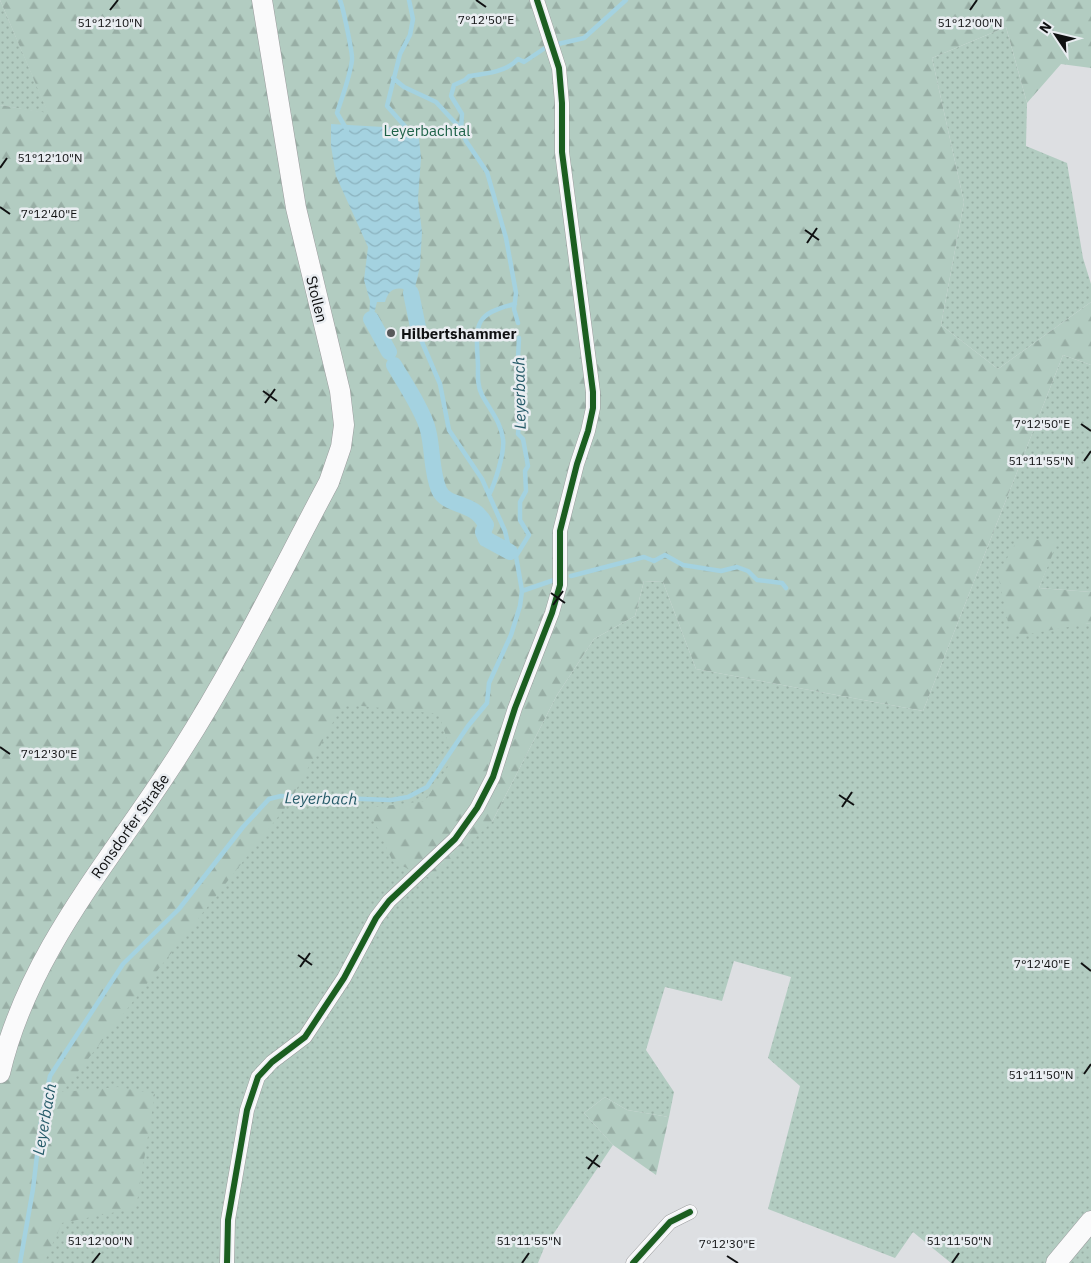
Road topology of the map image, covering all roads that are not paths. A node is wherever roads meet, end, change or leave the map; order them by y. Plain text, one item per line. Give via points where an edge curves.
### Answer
1 (262, 0) edge
2 (537, 0) edge
3 (275, 585) joint
4 (0, 1073) edge
5 (690, 1212) dead end
6 (1091, 1221) edge
7 (227, 1263) edge
8 (633, 1263) edge
9 (1056, 1263) edge

1 - 3 main road, Stollen via 296,208 340,391 344,425 342,447 329,482
2 - 7 street via 559,68 562,152 593,392 588,431 560,531 560,585 493,777 477,808 446,848 389,901 376,918 344,978 305,1038 272,1062 258,1077 247,1110 228,1220
3 - 4 main road, Ronsdorfer Straße via 180,753 56,934 24,1001
5 - 8 street via 670,1222
6 - 9 main road

